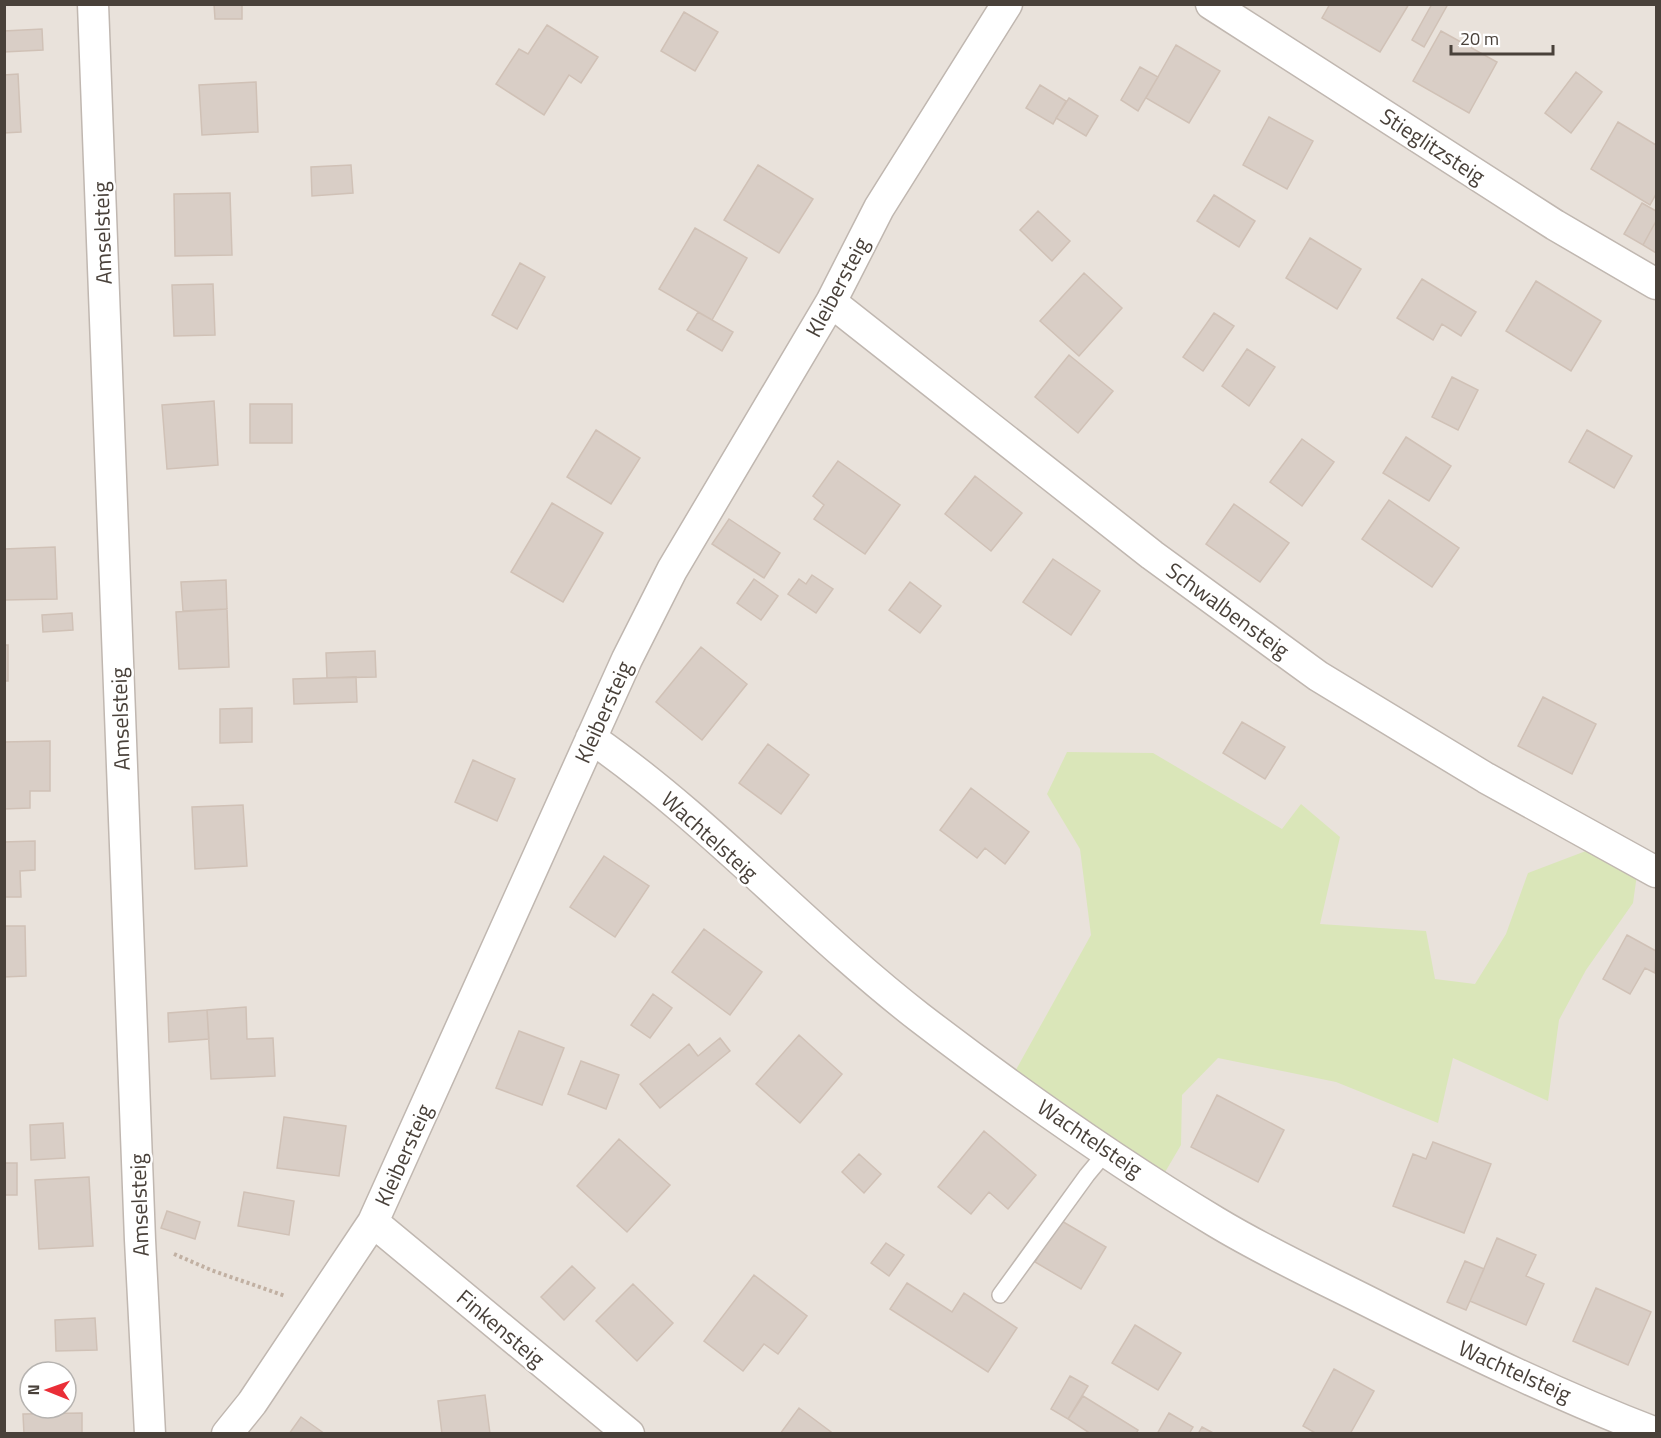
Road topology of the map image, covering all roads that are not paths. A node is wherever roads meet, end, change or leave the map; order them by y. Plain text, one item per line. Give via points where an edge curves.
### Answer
1 (93, 4) edge
2 (1007, 4) edge
3 (1211, 4) edge
4 (1656, 284) edge
5 (831, 302) junction
6 (591, 738) junction
7 (1656, 872) edge
8 (1107, 1151) junction
9 (373, 1222) junction
10 (1000, 1295) dead end
11 (1656, 1433) edge
12 (150, 1434) edge
13 (228, 1434) edge
14 (629, 1434) edge

1 - 12 street, Amselsteig
2 - 5 street, Kleibersteig via 879,208
3 - 4 street, Stieglitzsteig via 1556,225
5 - 6 street, Kleibersteig via 672,570
5 - 7 street, Schwalbensteig via 1152,555 1318,676 1486,778
6 - 8 street, Wachtelsteig via 635,769 865,973
6 - 9 street, Kleibersteig
8 - 10 lane
8 - 11 street, Wachtelsteig via 1217,1222 1308,1272 1483,1358
9 - 13 street, Kleibersteig
9 - 14 street, Finkensteig

